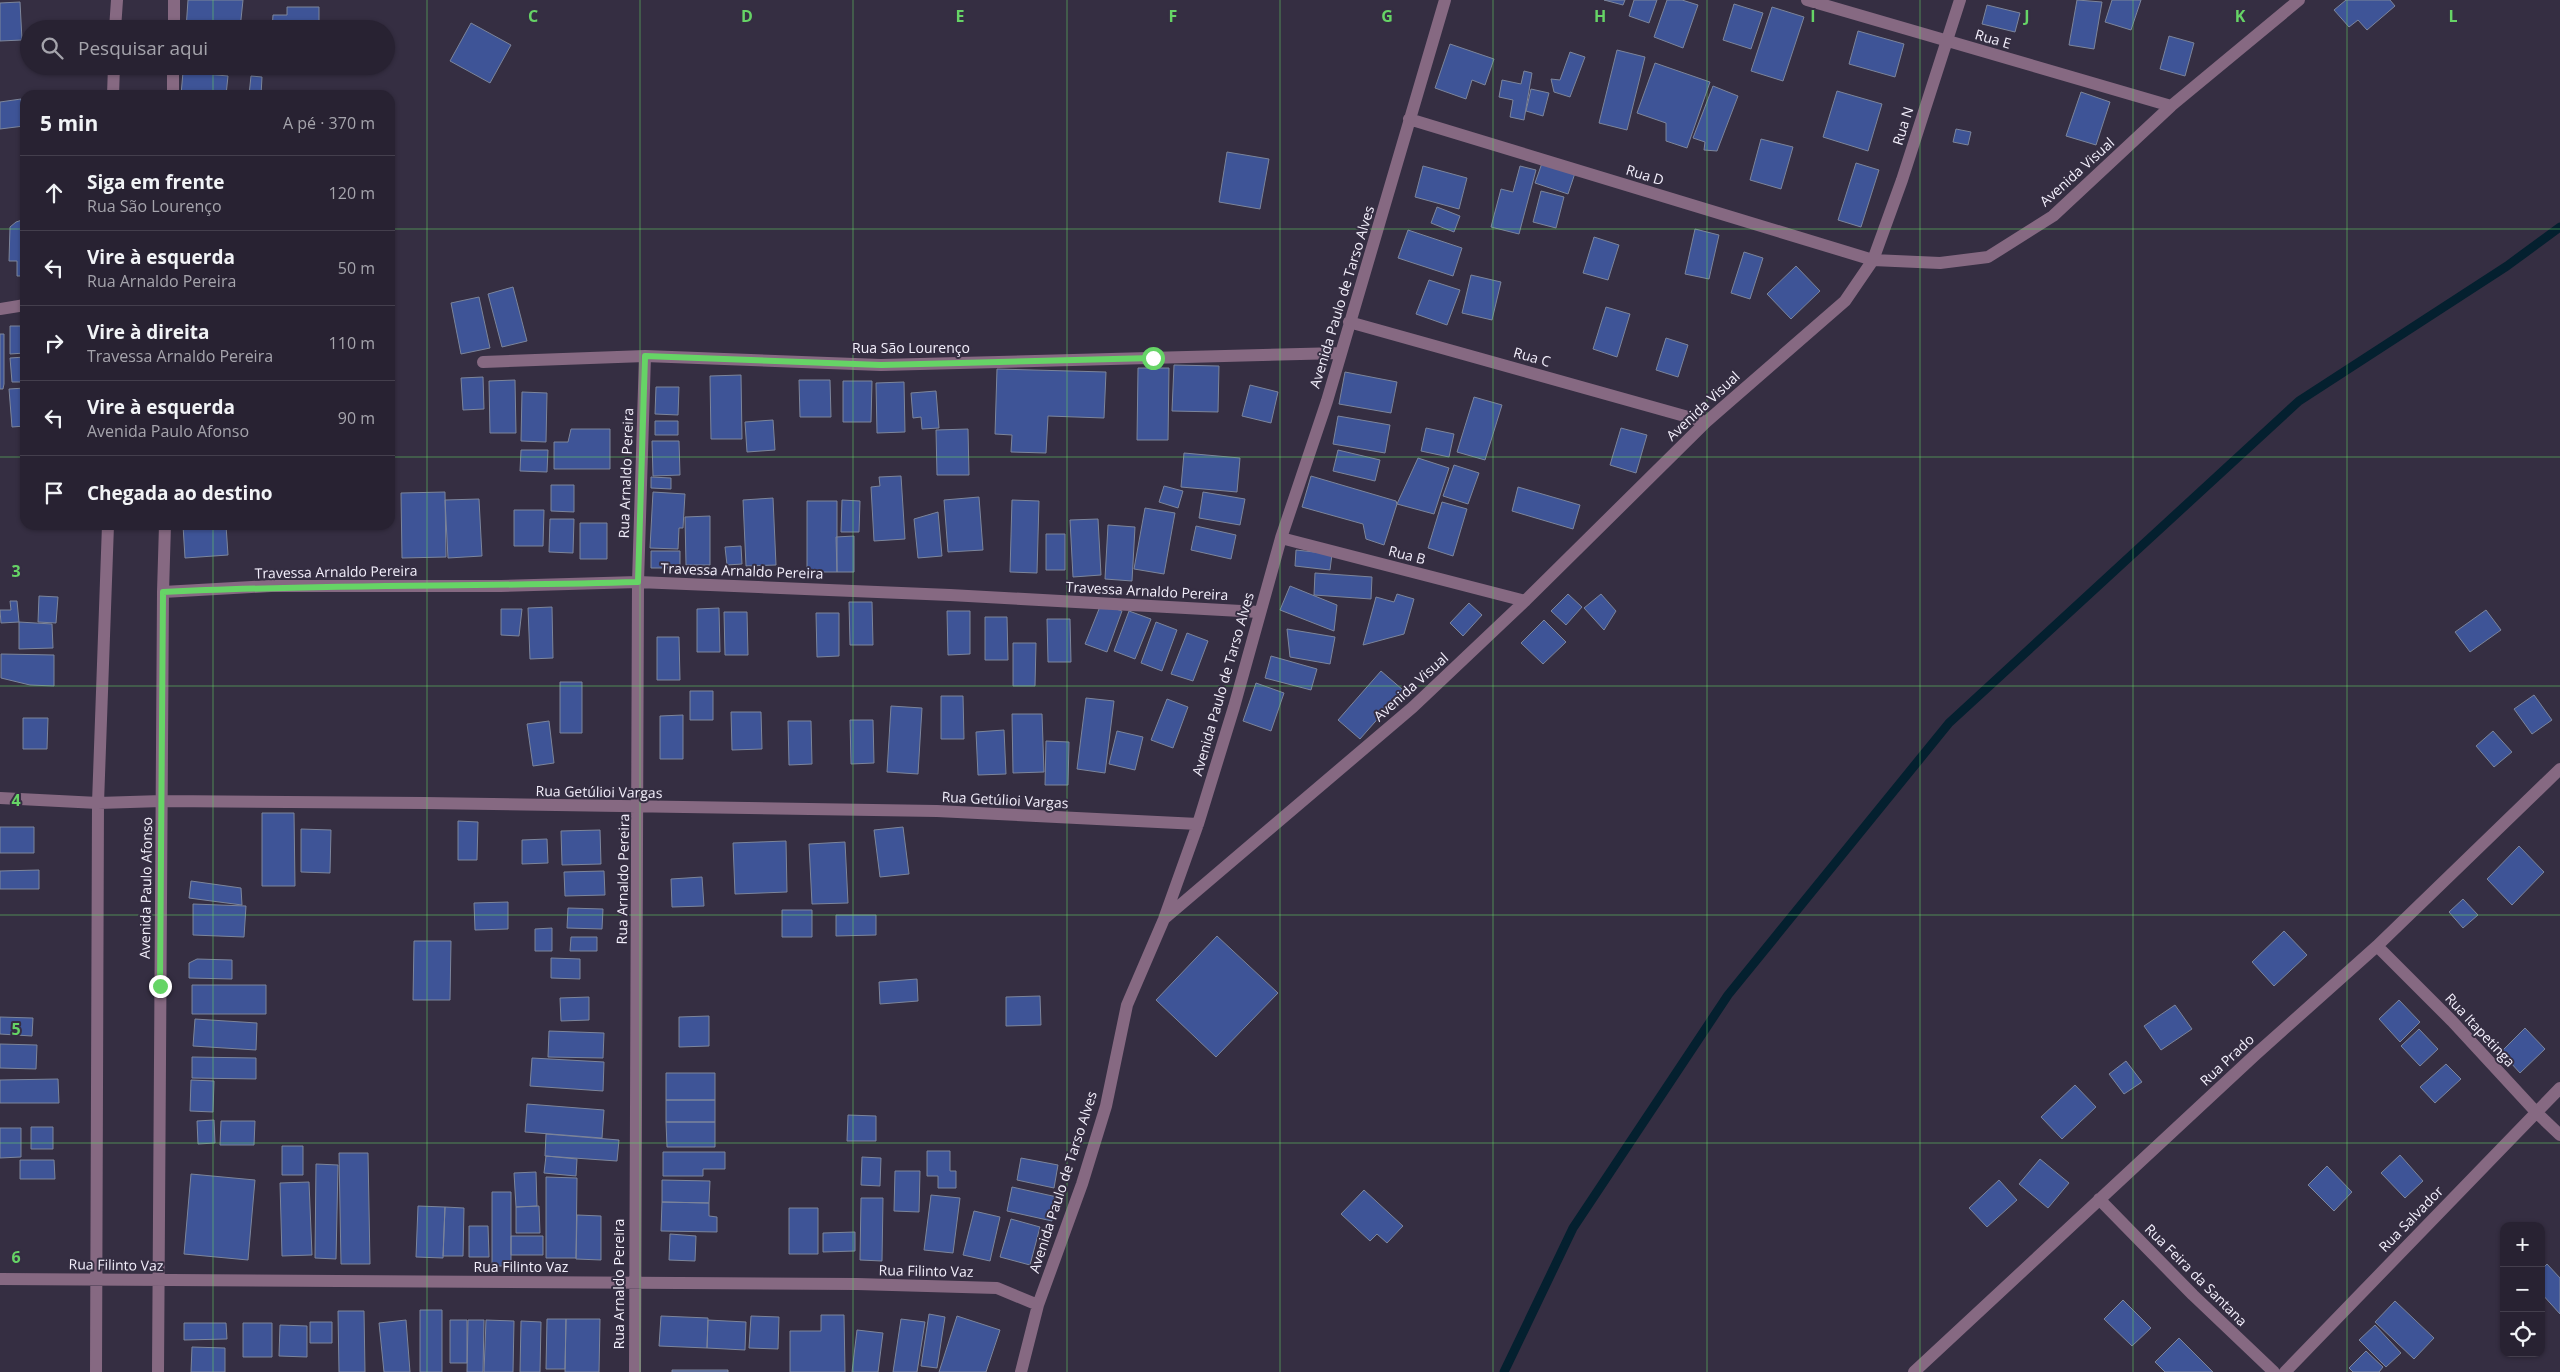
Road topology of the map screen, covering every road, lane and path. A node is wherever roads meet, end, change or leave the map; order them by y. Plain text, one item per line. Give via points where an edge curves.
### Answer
1 (116, 0) edge
2 (174, 0) edge
3 (1445, 0) edge
4 (1807, 0) edge
5 (1960, 0) edge
6 (2299, 0) edge
7 (115, 20) edge
8 (174, 20) edge
9 (1946, 41) junction
10 (114, 75) edge
11 (173, 75) edge
12 (113, 90) edge
13 (173, 90) edge
14 (2171, 106) junction
15 (1409, 119) junction
16 (1873, 260) junction
17 (20, 306) edge
18 (0, 309) edge
19 (1349, 322) junction
20 (1340, 353) junction
21 (645, 356) junction
22 (482, 362) dead end
23 (1706, 422) junction
24 (108, 530) edge
25 (166, 530) edge
26 (1281, 538) junction
27 (638, 582) junction
28 (163, 592) junction
29 (1525, 601) junction
30 (1260, 612) junction
31 (2560, 769) edge
32 (0, 798) edge
33 (162, 801) junction
34 (98, 803) junction
35 (639, 808) junction
36 (1198, 824) junction
37 (1164, 919) junction
38 (2377, 946) junction
39 (2560, 1088) edge
40 (2536, 1112) junction
41 (2560, 1135) edge
42 (2099, 1199) junction
43 (96, 1278) junction
44 (0, 1279) edge
45 (159, 1281) junction
46 (634, 1282) junction
47 (1038, 1305) junction
48 (96, 1372) edge
49 (158, 1372) edge
50 (635, 1372) edge
51 (1021, 1372) edge
52 (1914, 1372) edge
53 (2274, 1372) edge
54 (2285, 1372) edge

1 - 7 street
2 - 8 street
3 - 15 street, Avenida Paulo de Tarso Alves
4 - 9 street, Rua E
5 - 9 street, Rua N
6 - 14 street, Avenida Visual
9 - 14 street, Rua E
9 - 16 street, Rua N
10 - 12 street
11 - 13 street
14 - 16 street, Avenida Visual via 2053,216 1988,257 1940,263
15 - 16 street, Rua D
15 - 19 street, Avenida Paulo de Tarso Alves
16 - 23 street, Avenida Visual via 1844,301
17 - 18 street
19 - 20 street, Avenida Paulo de Tarso Alves
19 - 23 street, Rua C
20 - 21 street, Rua São Lourenço via 881,365
20 - 26 street, Avenida Paulo de Tarso Alves
21 - 22 street, Rua São Lourenço
21 - 27 street, Rua Arnaldo Pereira
23 - 29 street, Avenida Visual
24 - 34 street
25 - 28 street, Avenida Paulo Afonso
26 - 29 street, Rua B
26 - 30 street, Avenida Paulo de Tarso Alves
27 - 28 street, Travessa Arnaldo Pereira via 501,586 271,586
27 - 30 street, Travessa Arnaldo Pereira
27 - 35 street, Rua Arnaldo Pereira
28 - 33 street, Avenida Paulo Afonso
29 - 37 street, Avenida Visual via 1413,707
30 - 36 street, Avenida Paulo de Tarso Alves
31 - 38 street, Rua Prado
32 - 34 street, Rua Getúlioi Vargas
33 - 34 street, Rua Getúlioi Vargas
33 - 35 street, Rua Getúlioi Vargas
33 - 45 street, Avenida Paulo Afonso
34 - 43 street
35 - 36 street, Rua Getúlioi Vargas via 937,811
35 - 46 street, Rua Arnaldo Pereira
36 - 37 street, Avenida Paulo de Tarso Alves
37 - 47 street, Avenida Paulo de Tarso Alves via 1127,1005 1106,1106 1082,1184
38 - 40 street, Rua Itapetinga
38 - 42 street, Rua Prado
39 - 40 street, Rua Salvador
40 - 41 street, Rua Itapetinga
40 - 54 street, Rua Salvador
42 - 52 street, Rua Prado
42 - 53 street, Rua Feira da Santana via 2193,1296
43 - 44 street, Rua Filinto Vaz
43 - 45 street, Rua Filinto Vaz
43 - 48 street
45 - 46 street, Rua Filinto Vaz
45 - 49 street, Avenida Paulo Afonso
46 - 47 street, Rua Filinto Vaz via 997,1288
46 - 50 street, Rua Arnaldo Pereira
47 - 51 street, Avenida Paulo de Tarso Alves

